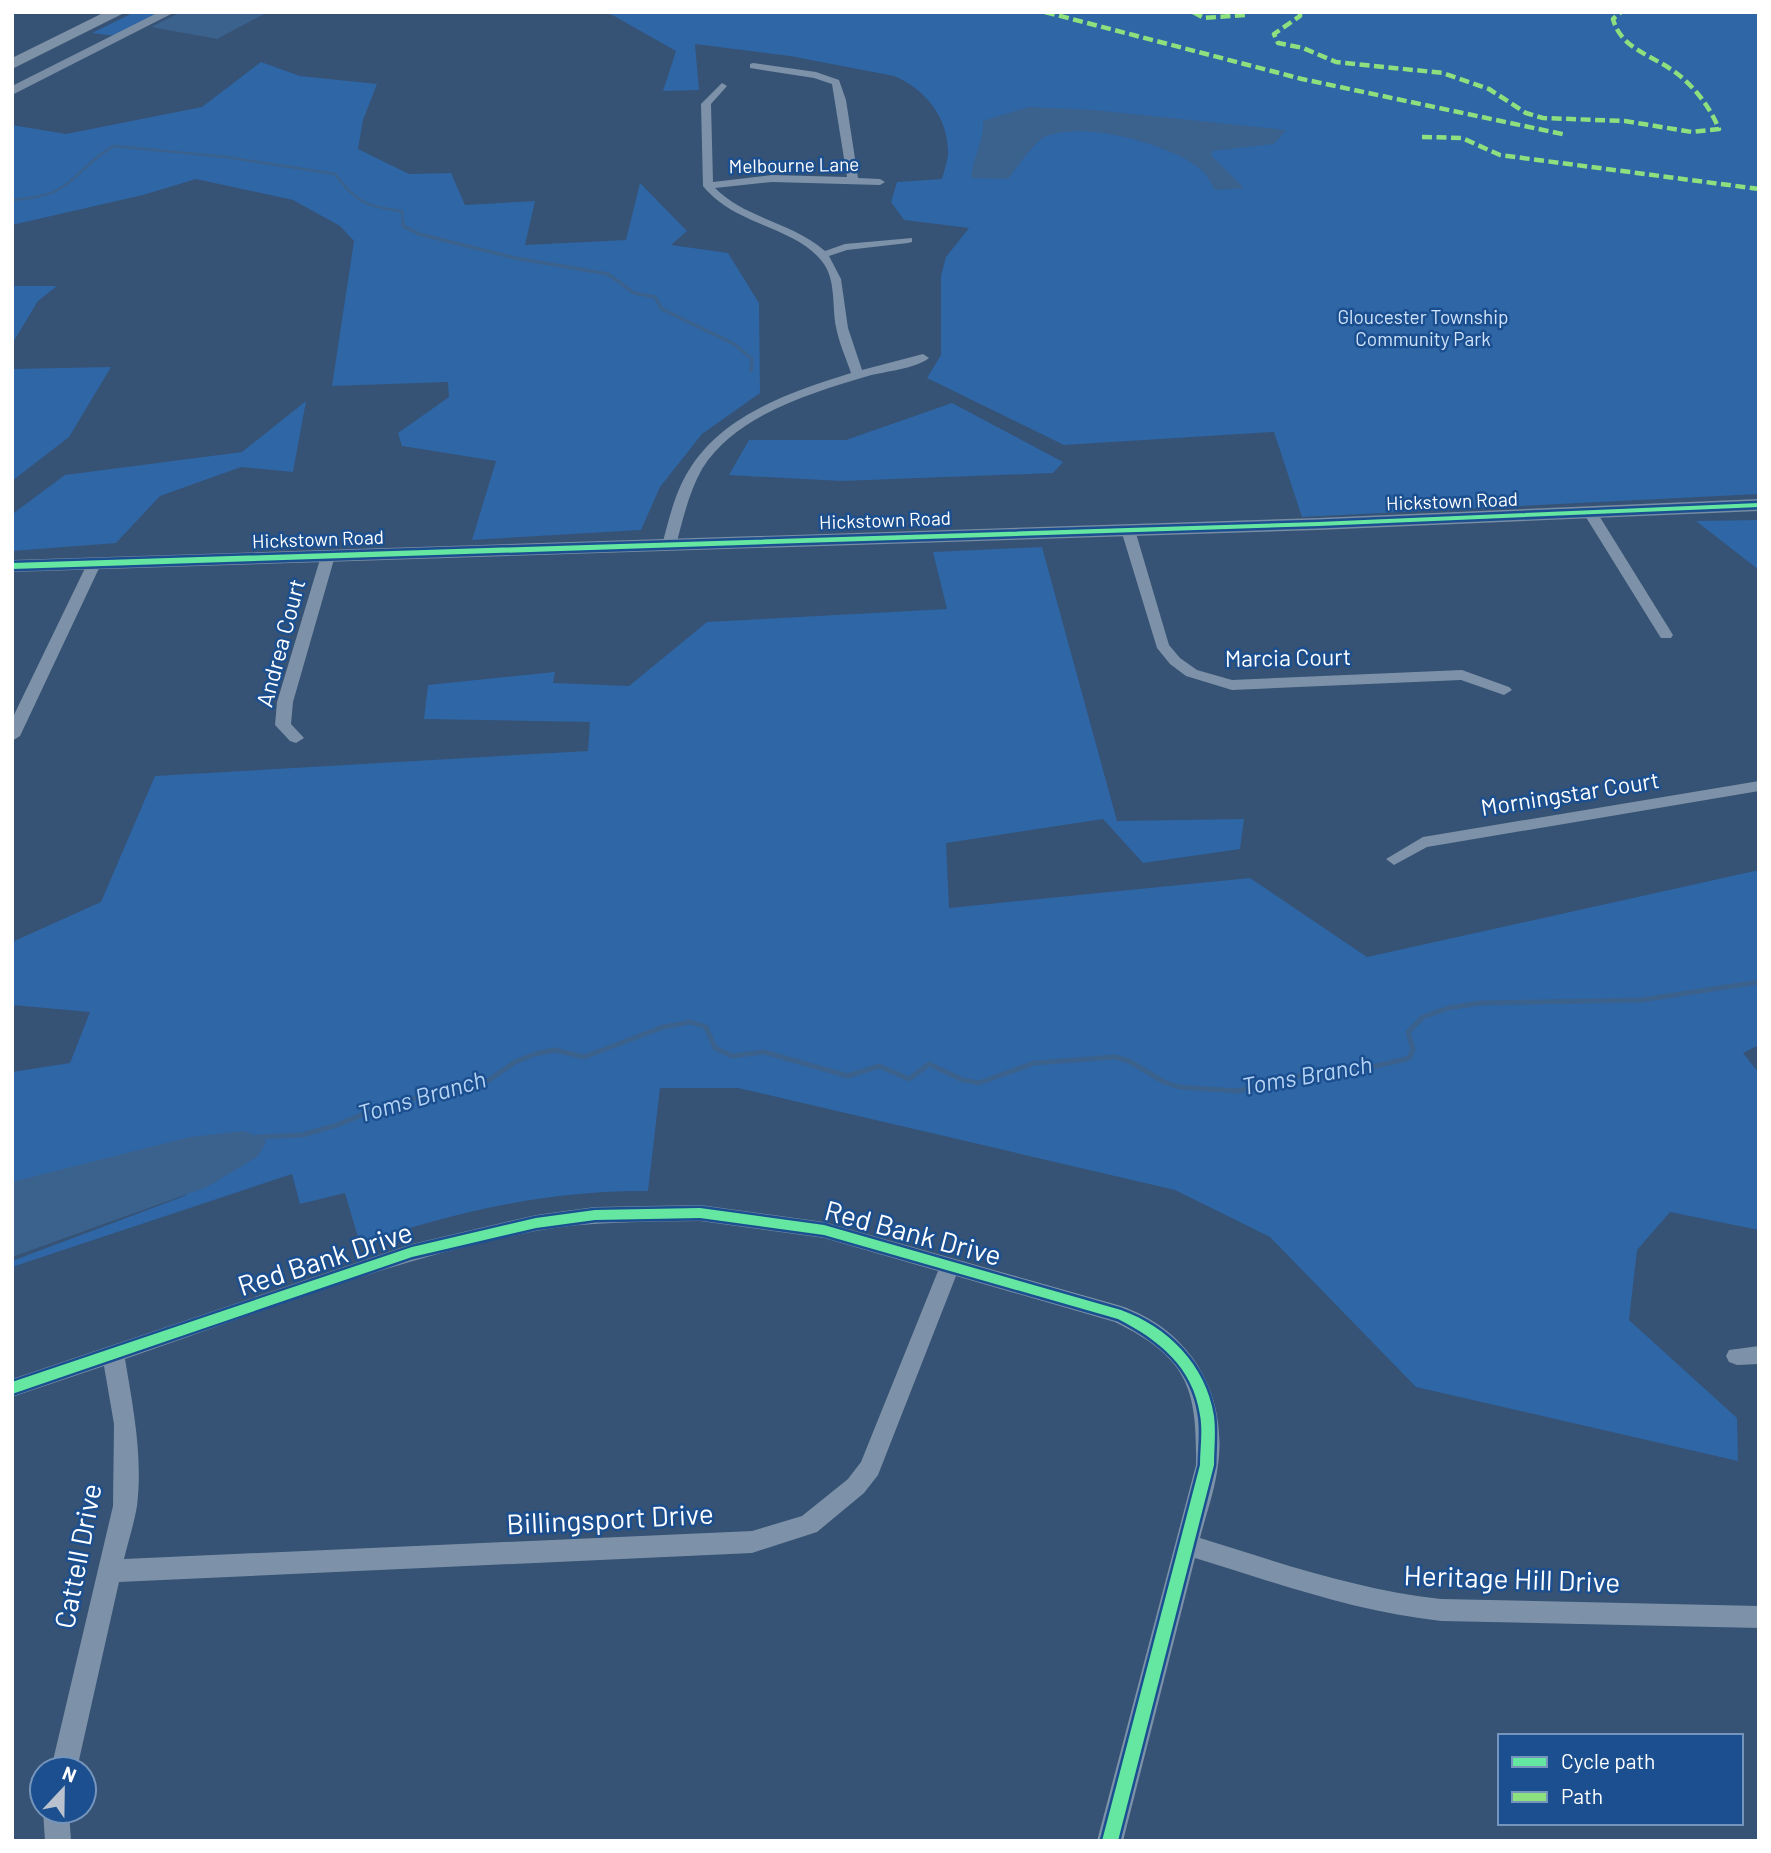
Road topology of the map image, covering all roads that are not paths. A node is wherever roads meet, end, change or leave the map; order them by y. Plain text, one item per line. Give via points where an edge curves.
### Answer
1 (106, 12) edge
2 (118, 12) edge
3 (169, 12) edge
4 (12, 57) edge
5 (12, 64) edge
6 (753, 66) dead end
7 (722, 86) dead end
8 (12, 91) edge
9 (853, 181) junction
10 (880, 182) dead end
11 (708, 186) junction
12 (908, 240) dead end
13 (824, 255) junction
14 (923, 358) dead end
15 (858, 375) junction
16 (1759, 505) edge
17 (1591, 514) junction
18 (1128, 530) junction
19 (669, 545) junction
20 (328, 556) junction
21 (93, 564) junction
22 (12, 566) edge
23 (1666, 635) dead end
24 (1504, 690) dead end
25 (12, 736) edge
26 (296, 738) dead end
27 (1759, 786) edge
28 (1394, 859) dead end
29 (950, 1266) junction
30 (113, 1354) junction
31 (1759, 1355) edge
32 (1737, 1356) dead end
33 (12, 1388) edge
34 (1186, 1545) junction
35 (110, 1571) junction
36 (1759, 1617) edge
37 (67, 1755) edge
38 (1110, 1841) edge

1 - 4 highway
2 - 5 highway
3 - 8 street
6 - 9 street via 836,82
7 - 11 street via 706,104
9 - 10 street, Melbourne Lane
9 - 11 street, Melbourne Lane via 744,180
11 - 13 street via 732,209
12 - 13 street via 845,247
13 - 15 street via 832,267 842,328
14 - 15 street
15 - 19 street via 785,402 726,435 698,468 682,498
16 - 17 street, Hickstown Road
17 - 18 street, Hickstown Road
17 - 23 street
18 - 19 street, Hickstown Road
18 - 24 street, Marcia Court via 1162,645 1169,656 1212,682 1231,685 1462,675
19 - 20 street, Hickstown Road
20 - 21 street, Hickstown Road
20 - 26 street, Andrea Court via 285,702 283,725
21 - 22 street, Hickstown Road
21 - 25 street
27 - 28 street, Morningstar Court via 1423,842
29 - 30 street, Red Bank Drive via 824,1230 700,1213 595,1215 536,1223 412,1252
29 - 34 street, Red Bank Drive via 1121,1315 1167,1341 1194,1374 1207,1414 1207,1465
29 - 35 street, Billingsport Drive via 870,1468 856,1486 809,1525 752,1542
30 - 33 street, Red Bank Drive
30 - 35 street, Cattell Drive via 127,1459 125,1506
31 - 32 street
34 - 36 street, Heritage Hill Drive via 1409,1607
34 - 38 street, Red Bank Drive
35 - 37 street, Cattell Drive

